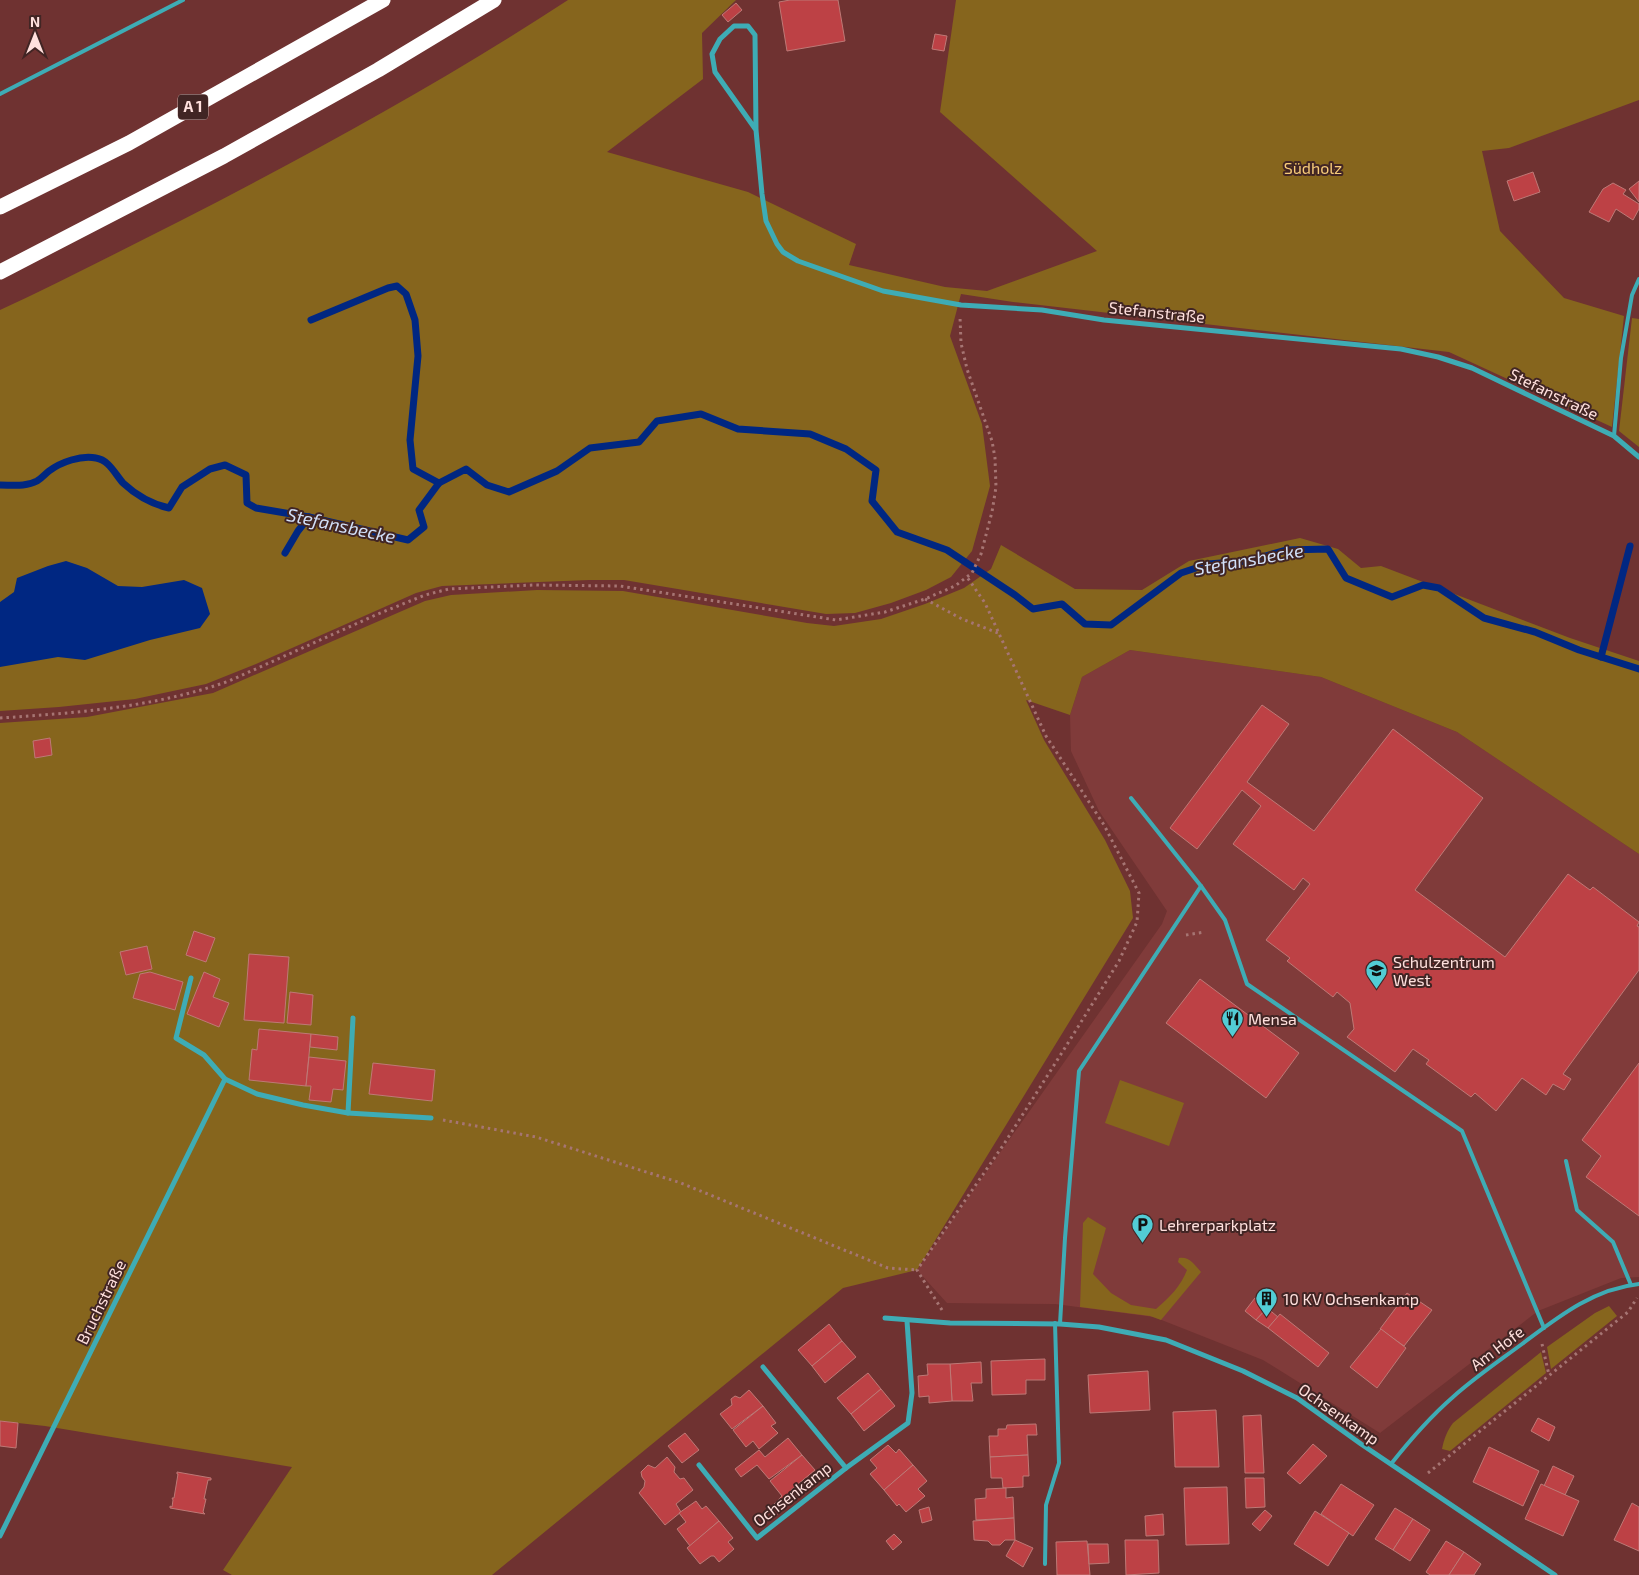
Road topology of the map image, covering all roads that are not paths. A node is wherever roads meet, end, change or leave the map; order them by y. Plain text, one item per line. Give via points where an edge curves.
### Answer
1 (183, 0) edge
2 (383, 0) edge
3 (494, 0) edge
4 (0, 94) edge
5 (756, 130) junction
6 (0, 206) edge
7 (0, 272) edge
8 (1639, 279) edge
9 (1614, 436) junction
10 (1639, 457) edge
11 (1131, 798) dead end
12 (1201, 886) junction
13 (191, 978) dead end
14 (353, 1018) dead end
15 (225, 1079) junction
16 (348, 1113) junction
17 (431, 1118) road end
18 (1566, 1161) dead end
19 (1639, 1284) edge
20 (1631, 1285) junction
21 (885, 1318) dead end
22 (907, 1321) junction
23 (1057, 1323) junction
24 (1544, 1328) junction
25 (763, 1367) dead end
26 (1391, 1464) junction
27 (698, 1465) dead end
28 (846, 1468) junction
29 (0, 1536) edge
30 (1045, 1564) dead end
31 (1555, 1575) edge

1 - 4 lane
2 - 6 highway, A 1 via 129,143
3 - 7 highway via 378,70 224,156
5 - 5 street, Stefanstraße via 754,35 748,26 734,26 720,39 712,54 715,72
5 - 9 street, Stefanstraße via 766,221 783,252 798,261 883,291 961,305 1042,310 1104,320 1401,349 1438,356 1472,368
8 - 9 lane via 1632,295 1621,358
9 - 10 street, Stefanstraße
11 - 12 lane
12 - 23 lane via 1079,1071
12 - 24 lane via 1225,920 1247,984 1462,1131
13 - 15 street via 176,1038 204,1055
14 - 16 street
15 - 16 street via 257,1094
15 - 29 street, Bruchstraße
16 - 17 street
18 - 20 lane via 1577,1210 1613,1242
19 - 20 lane, Am Hofe
20 - 24 lane, Am Hofe via 1598,1294 1571,1308
21 - 22 street, Ochsenkamp
22 - 23 street, Ochsenkamp
22 - 28 street, Ochsenkamp via 912,1394 908,1423
23 - 26 street, Ochsenkamp via 1099,1327 1166,1340 1243,1371 1297,1398
23 - 30 lane via 1059,1463 1046,1505
24 - 26 lane, Am Hofe via 1453,1396
25 - 28 street, Ochsenkamp
26 - 31 street, Ochsenkamp
27 - 28 street, Ochsenkamp via 757,1538

